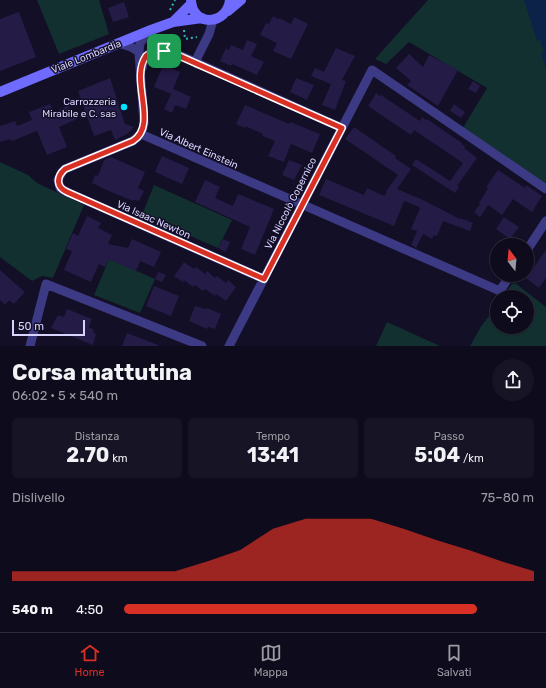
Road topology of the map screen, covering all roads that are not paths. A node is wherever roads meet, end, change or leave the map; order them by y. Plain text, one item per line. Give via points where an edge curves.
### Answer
1 (230, 0) edge
2 (242, 0) edge
3 (191, 2) edge
4 (228, 11) junction
5 (202, 18) junction
6 (213, 20) junction
7 (173, 22) junction
8 (151, 30) junction
9 (118, 43) junction
10 (139, 52) junction
11 (198, 64) junction
12 (141, 72) junction
13 (0, 92) edge
14 (342, 128) junction
15 (141, 134) junction
16 (546, 189) edge
17 (302, 204) junction
18 (546, 221) edge
19 (534, 239) edge
20 (264, 279) junction
21 (506, 282) edge
22 (30, 346) edge
23 (202, 346) edge
24 (229, 346) edge

1 - 4 main road
2 - 4 main road
3 - 5 main road, Viale Lombardia via 197,15
3 - 7 main road, Viale Lombardia
4 - 6 main road
5 - 6 main road, Viale Lombardia
5 - 7 main road, Viale Lombardia
6 - 11 street via 197,58
7 - 8 main road, Viale Lombardia
8 - 9 main road, Viale Lombardia
8 - 10 street via 140,43
9 - 10 street
9 - 13 main road, Viale Lombardia
10 - 12 street
11 - 12 street via 175,54 154,51 146,56
11 - 14 street
12 - 15 street via 144,124
14 - 16 street, Via Niccolò Copernico via 372,70
14 - 17 street, Via Niccolò Copernico
15 - 17 street, Via Albert Einstein
15 - 20 street, Via Isaac Newton via 133,141 68,167 62,172 58,184 63,190
17 - 20 street, Via Niccolò Copernico
17 - 21 street, Via Albert Einstein via 500,291
18 - 19 street
20 - 24 street, Via Niccolò Copernico
22 - 23 street via 46,284

